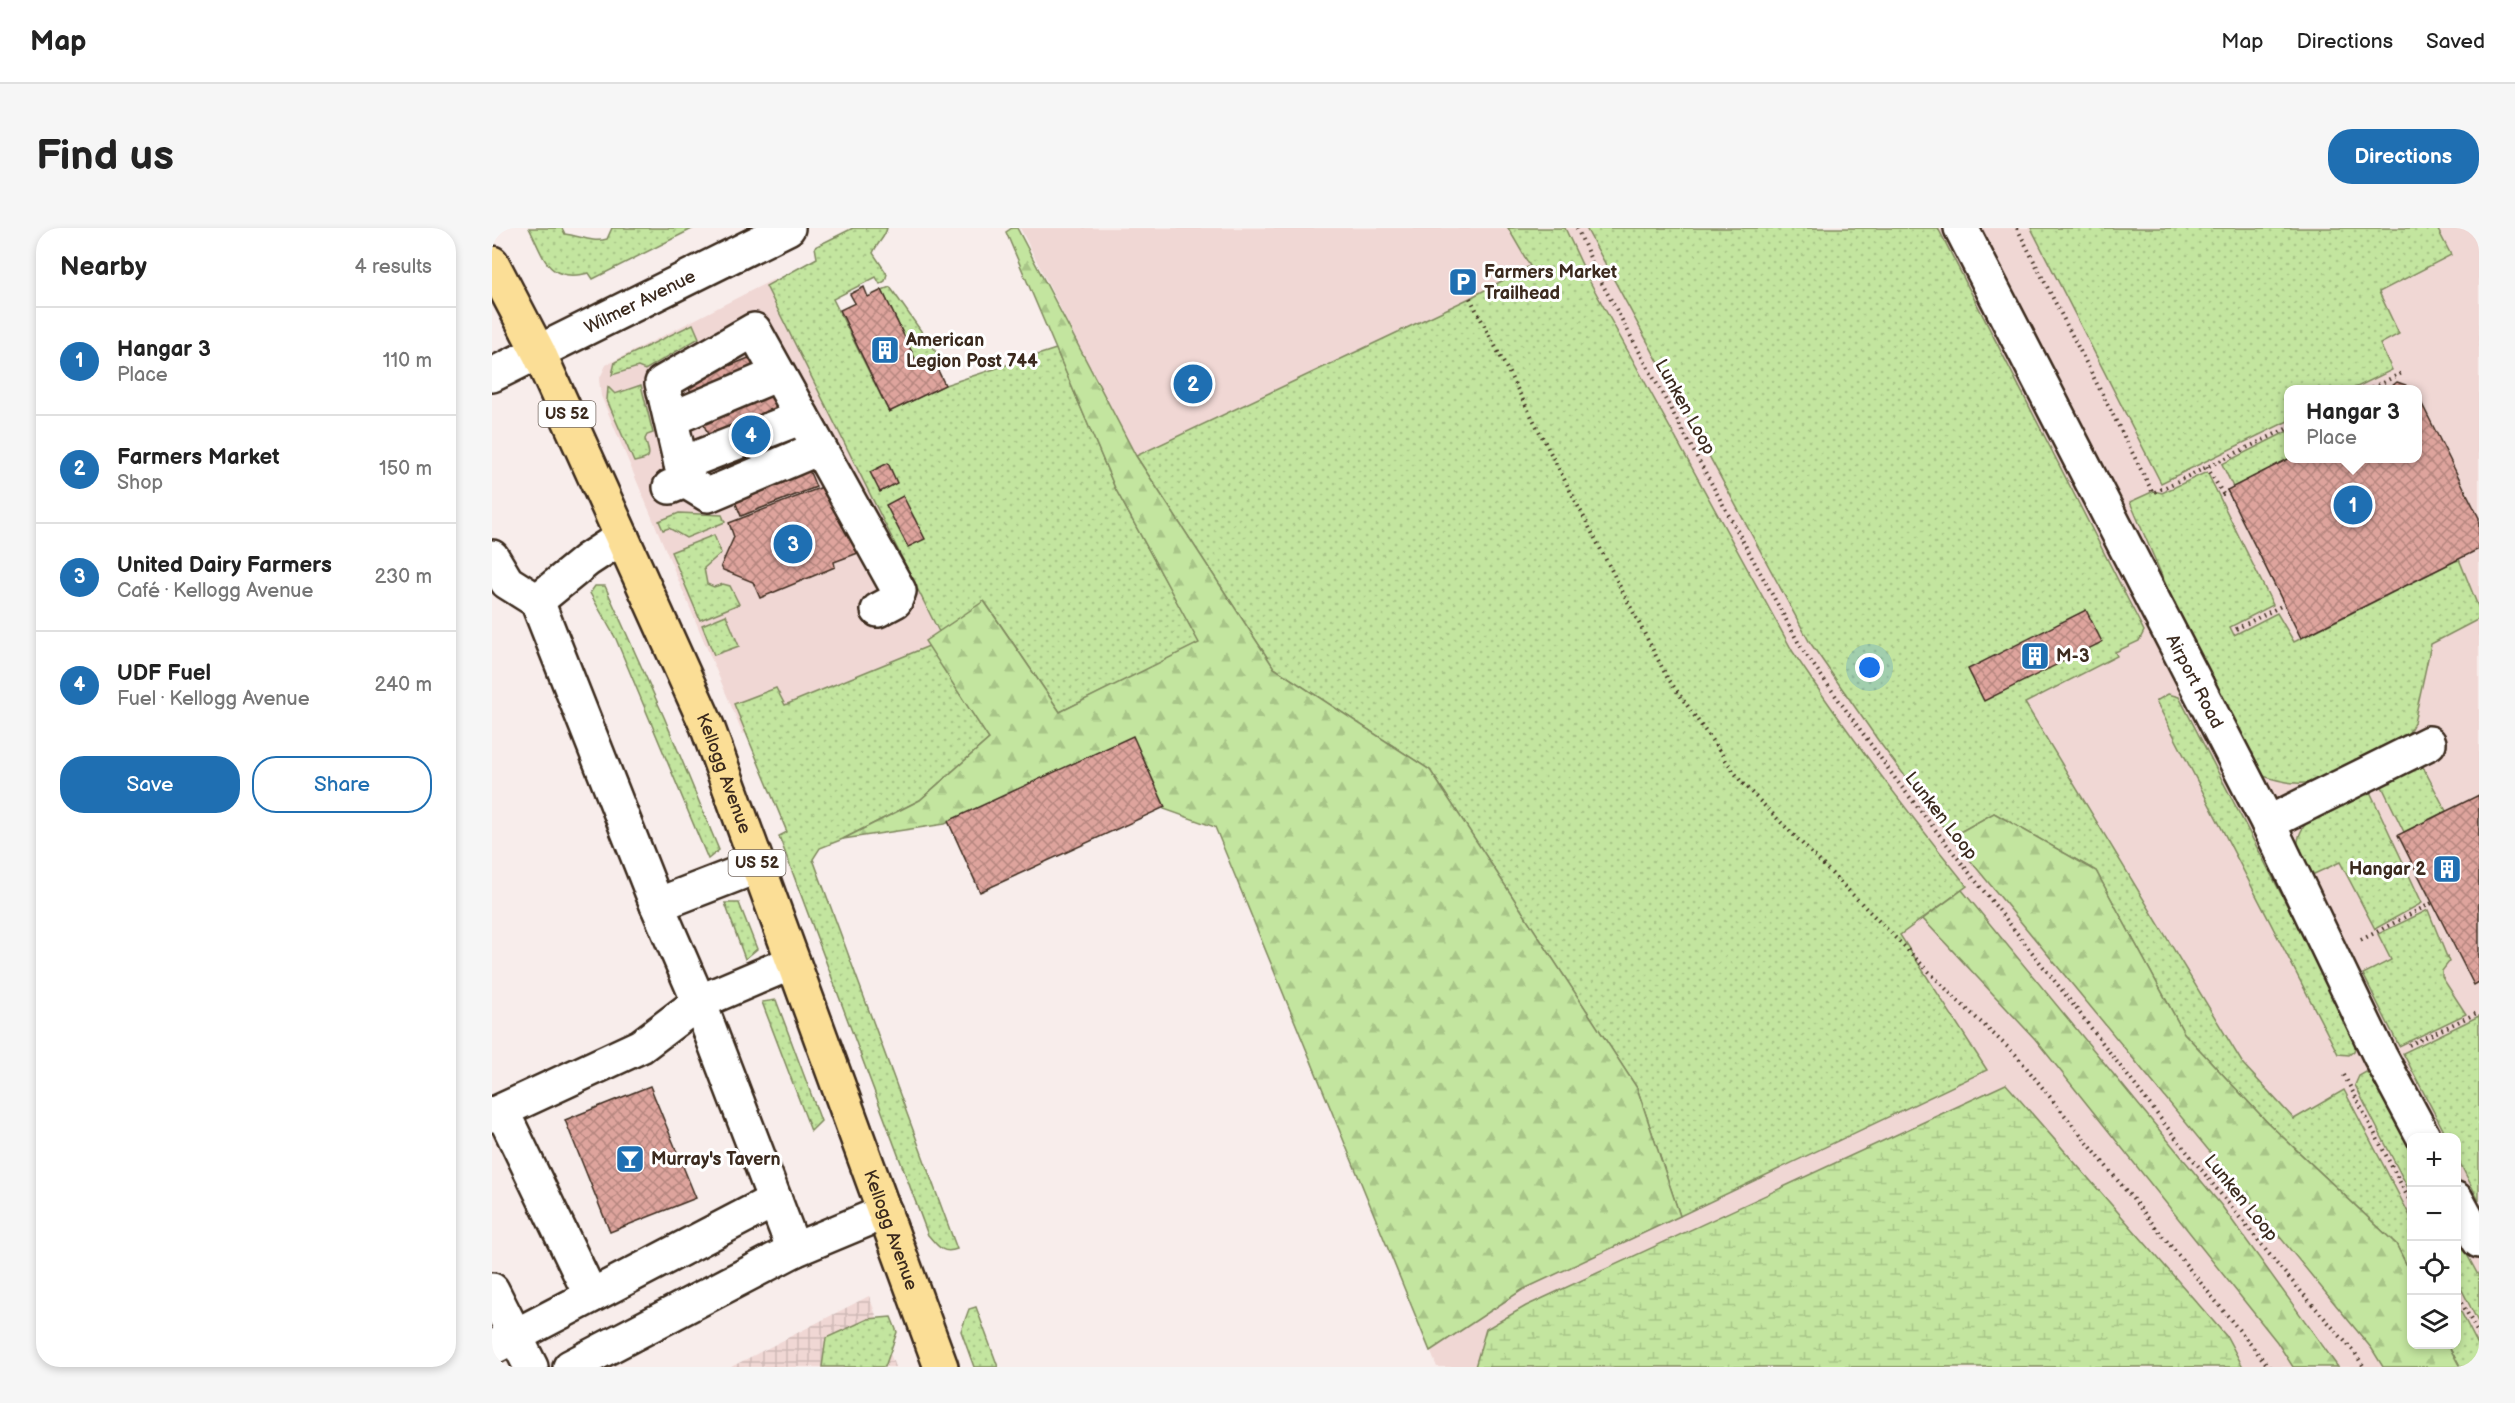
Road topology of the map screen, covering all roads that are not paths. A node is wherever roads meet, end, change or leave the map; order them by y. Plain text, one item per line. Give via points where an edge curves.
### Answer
1 (788, 228) edge
2 (1960, 228) edge
3 (492, 263) edge
4 (539, 352) junction
5 (778, 374) junction
6 (492, 375) edge
7 (802, 417) junction
8 (671, 419) junction
9 (819, 448) junction
10 (679, 477) junction
11 (622, 537) junction
12 (492, 557) edge
13 (537, 601) junction
14 (878, 610) dead end
15 (2429, 743) dead end
16 (2268, 824) junction
17 (758, 866) junction
18 (657, 905) junction
19 (793, 962) junction
20 (699, 1002) junction
21 (497, 1113) edge
22 (2422, 1133) edge
23 (775, 1200) junction
24 (2461, 1207) edge
25 (885, 1212) junction
26 (2479, 1241) edge
27 (794, 1250) junction
28 (492, 1290) edge
29 (591, 1296) junction
30 (503, 1342) edge
31 (531, 1367) edge
32 (570, 1367) edge
33 (941, 1367) edge

1 - 4 street, Wilmer Avenue
2 - 16 street, Airport Road
3 - 4 main road, Kellogg Avenue / US 52
4 - 6 street, Wilmer Avenue
4 - 11 main road, Kellogg Avenue / US 52
5 - 7 street
5 - 8 street
5 - 8 street via 754,330 662,384
7 - 9 street
7 - 10 street
8 - 10 street
9 - 10 street via 708,495
9 - 14 street via 899,591 895,601
11 - 13 street
11 - 17 main road, Kellogg Avenue / US 52 via 707,726
12 - 13 street via 507,582
13 - 18 street
15 - 16 street
16 - 22 street, Airport Road via 2380,1056
17 - 18 street
17 - 19 main road, Kellogg Avenue / US 52
18 - 20 street
19 - 20 street
19 - 25 main road, Kellogg Avenue / US 52
20 - 21 street via 641,1046
20 - 23 street
21 - 29 street
23 - 27 street
23 - 29 street
24 - 26 street
25 - 27 street
25 - 33 main road, Kellogg Avenue / US 52
27 - 32 street
28 - 30 street
29 - 30 street
30 - 31 street

